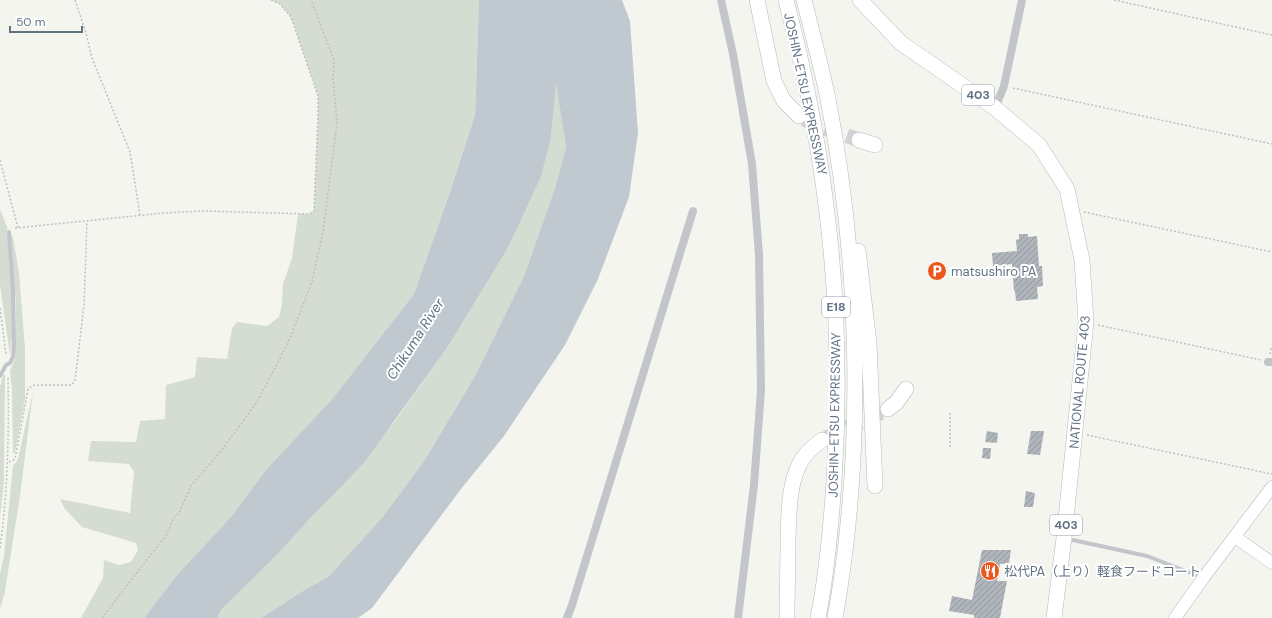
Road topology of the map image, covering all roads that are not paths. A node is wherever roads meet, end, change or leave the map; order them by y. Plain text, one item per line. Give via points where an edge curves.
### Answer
1 (721, 0) edge
2 (757, 0) edge
3 (786, 0) edge
4 (804, 0) edge
5 (860, 0) edge
6 (1022, 0) edge
7 (827, 95) junction
8 (995, 108) junction
9 (799, 116) tunnel mouth
10 (859, 140) tunnel mouth
11 (875, 145) dead end
12 (693, 211) dead end
13 (9, 232) road end
14 (0, 376) edge
15 (906, 389) dead end
16 (888, 409) tunnel mouth
17 (822, 440) tunnel mouth
18 (875, 486) dead end
19 (1272, 487) edge
20 (1235, 537) junction
21 (1064, 538) junction
22 (1272, 563) edge
23 (1204, 578) junction
24 (567, 618) edge
25 (738, 618) edge
26 (787, 618) edge
27 (818, 618) edge
28 (835, 618) edge
29 (1054, 618) edge
30 (1175, 618) edge

1 - 25 street via 752,164 759,255 760,390 754,485
2 - 9 highway via 774,81 784,101
3 - 27 highway, JOSHIN-ETSU EXPRESSWAY / E18 via 811,104 821,162 836,309 835,458
4 - 7 highway, JOSHIN-ETSU EXPRESSWAY / E18
5 - 8 highway, NATIONAL ROUTE 403 / 403 via 901,43
6 - 8 street via 1004,86
7 - 18 highway via 845,173 863,288 869,344
7 - 28 highway, JOSHIN-ETSU EXPRESSWAY / E18 via 845,214 854,358 849,506
8 - 21 highway, NATIONAL ROUTE 403 / 403 via 1039,145 1067,188 1082,260 1086,322
10 - 11 highway
12 - 24 street
13 - 14 lane via 14,344 13,358
15 - 16 highway via 899,400
17 - 26 highway via 812,447 802,460 792,489
19 - 20 street
20 - 22 street
20 - 23 street
21 - 23 lane via 1147,556
21 - 29 highway, NATIONAL ROUTE 403 / 403
23 - 30 street

